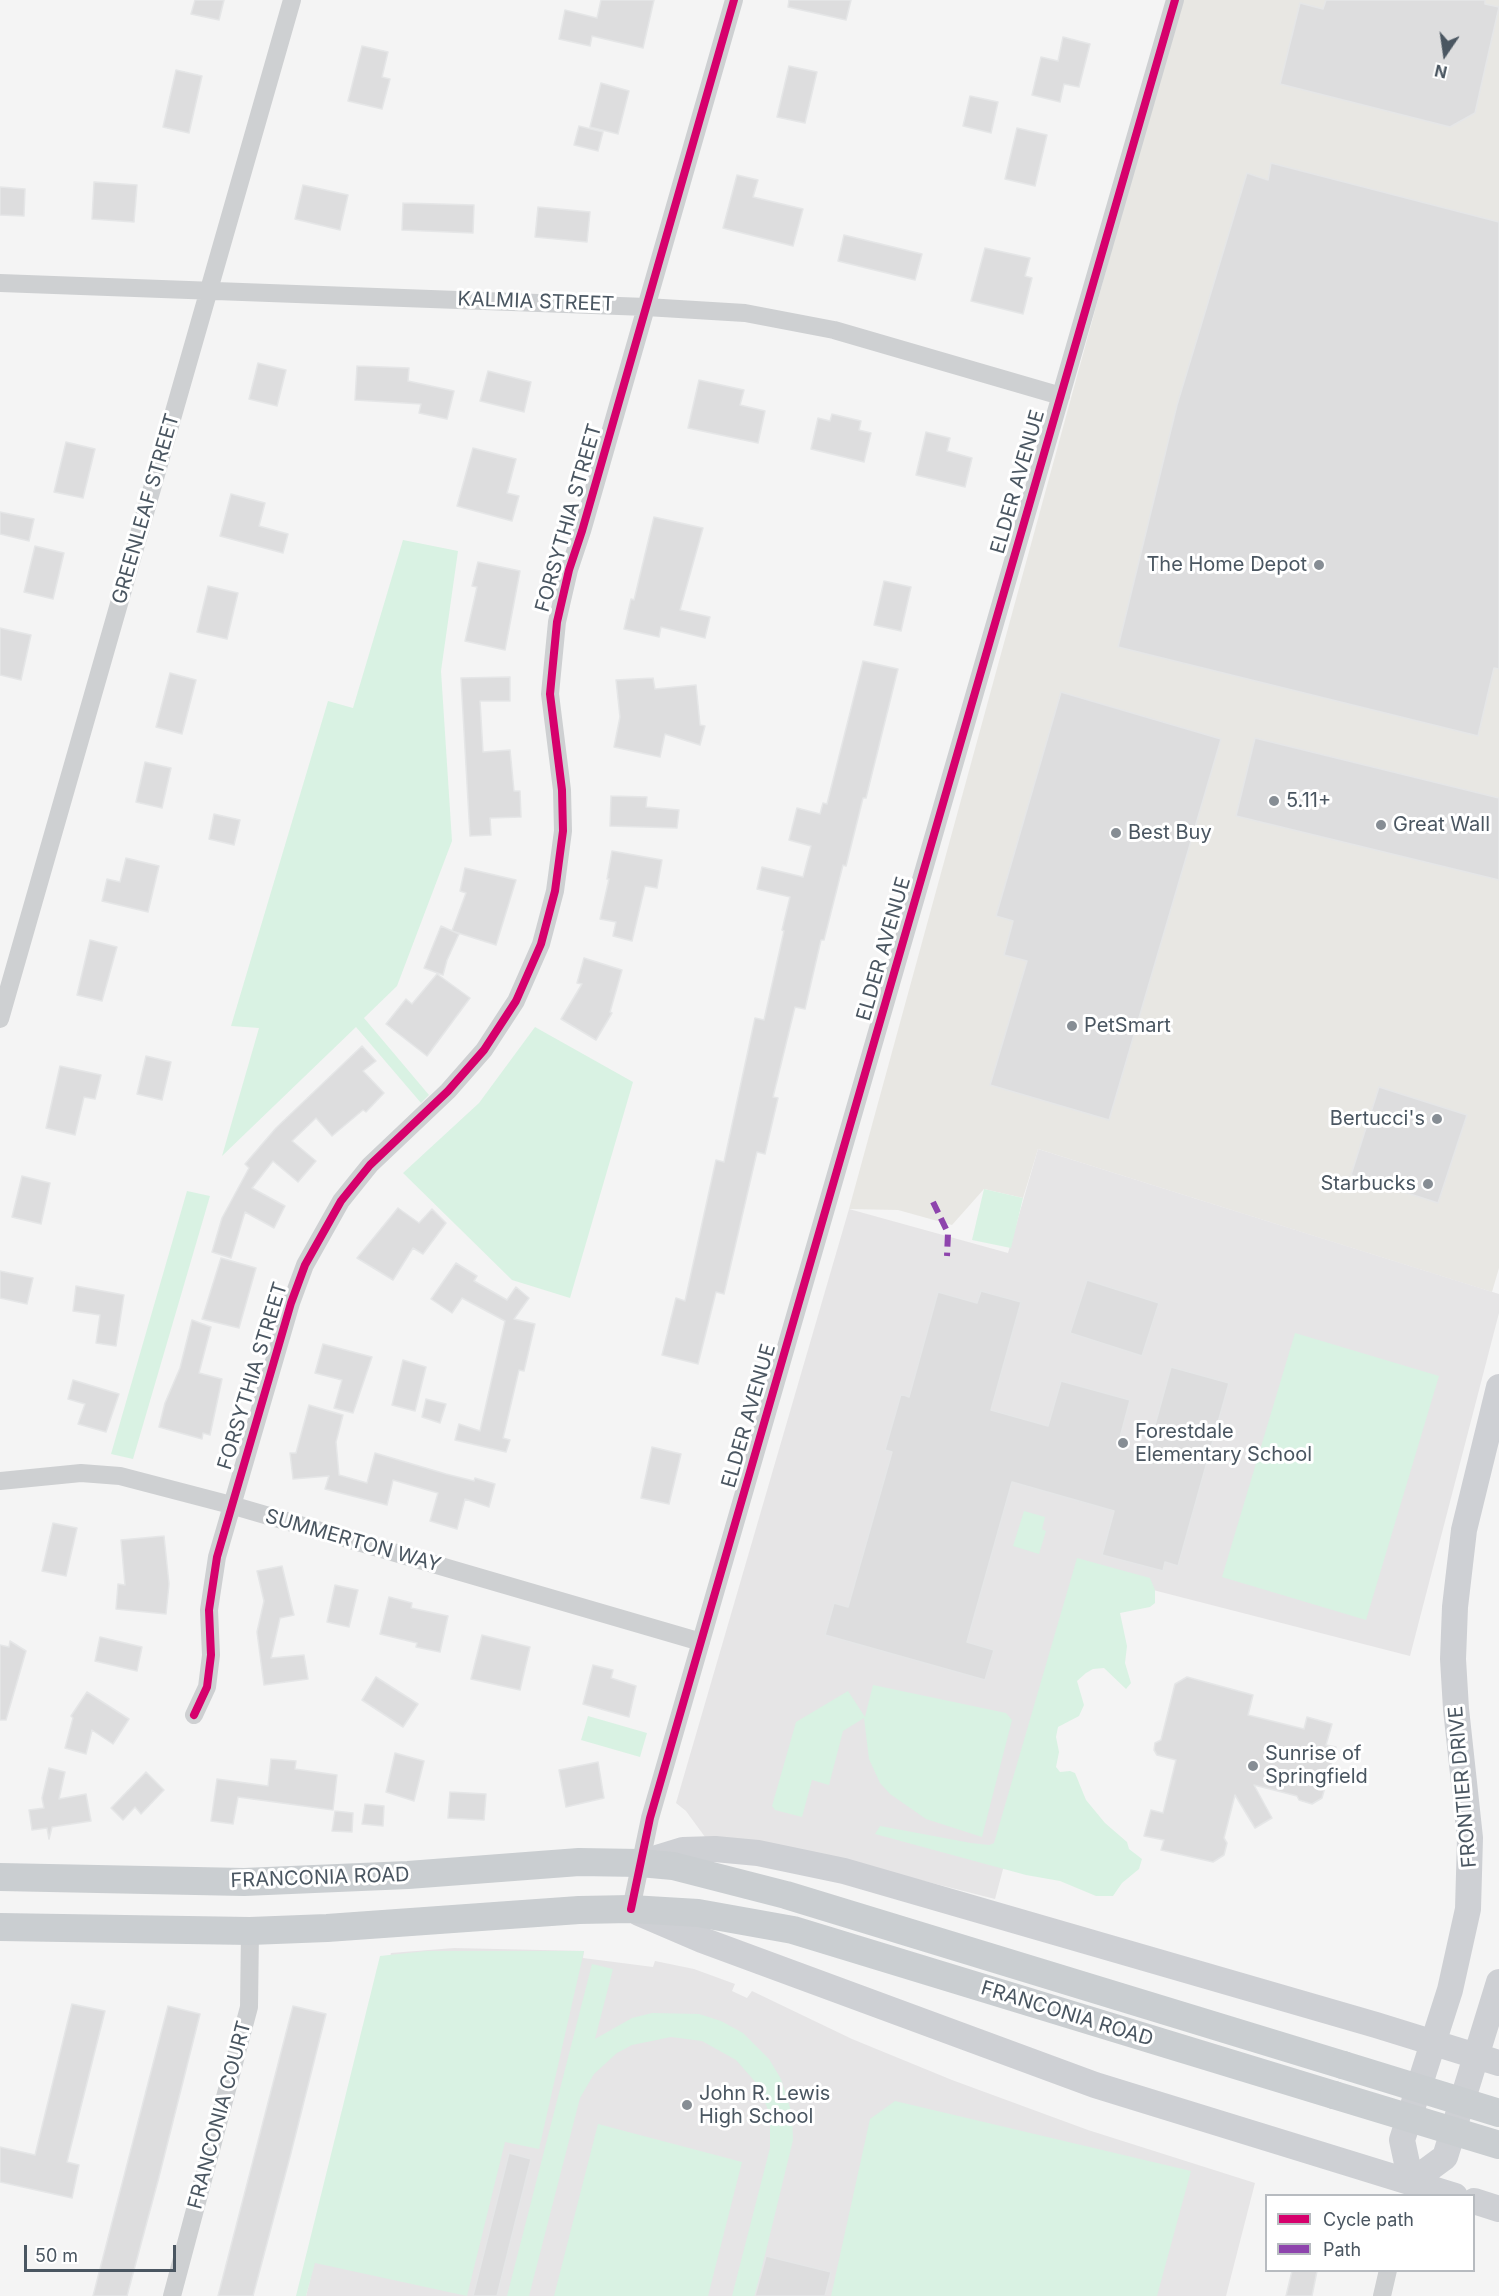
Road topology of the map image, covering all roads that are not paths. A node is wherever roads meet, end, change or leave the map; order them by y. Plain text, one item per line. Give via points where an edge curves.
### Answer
1 (292, 0) edge
2 (734, 0) edge
3 (1175, 0) edge
4 (0, 283) edge
5 (209, 290) junction
6 (646, 307) junction
7 (1060, 396) junction
8 (0, 1019) edge
9 (1499, 1387) edge
10 (0, 1481) edge
11 (231, 1505) junction
12 (701, 1642) junction
13 (194, 1715) dead end
14 (640, 1863) junction
15 (0, 1877) edge
16 (631, 1909) junction
17 (0, 1927) edge
18 (250, 1931) junction
19 (1499, 1982) edge
20 (1433, 2042) junction
21 (1488, 2060) edge
22 (1499, 2113) edge
23 (1499, 2145) edge
24 (1409, 2189) edge
25 (1442, 2194) edge
26 (1475, 2202) edge
27 (1499, 2209) edge
28 (1388, 2272) edge
29 (172, 2296) edge
30 (1382, 2296) edge

1 - 5 street, GREENLEAF STREET
2 - 6 street, FORSYTHIA STREET
3 - 7 street, ELDER AVENUE
4 - 5 street, KALMIA STREET
5 - 6 street, KALMIA STREET
5 - 8 street, GREENLEAF STREET
6 - 7 street, KALMIA STREET via 745,313 796,321
6 - 11 street, FORSYTHIA STREET via 556,622 550,694 563,831 555,891 541,944 516,1001 484,1050 448,1091 370,1165 320,1236 291,1303
7 - 12 street, ELDER AVENUE
9 - 20 main road, FRONTIER DRIVE via 1473,1486 1458,1567 1453,1659 1470,1838 1468,1910 1456,1968
10 - 11 street, SUMMERTON WAY via 81,1473 120,1476
11 - 12 street, SUMMERTON WAY
11 - 13 street, FORSYTHIA STREET via 212,1581 207,1687
12 - 14 street, ELDER AVENUE
14 - 15 main road, FRANCONIA ROAD via 579,1862 255,1882
14 - 16 street, ELDER AVENUE
14 - 20 main road, FRANCONIA ROAD via 683,1850 715,1849 758,1853 844,1871
14 - 22 main road, FRANCONIA ROAD, bridge via 693,1871 786,1895
16 - 18 main road, FRANCONIA ROAD
16 - 23 main road, FRANCONIA ROAD, bridge via 745,1919 793,1930
16 - 24 main road, FRANCONIA ROAD via 702,1940 1095,2085
17 - 18 main road, FRANCONIA ROAD
18 - 29 street, FRANCONIA COURT via 249,2007
19 - 21 main road
20 - 21 main road, FRANCONIA ROAD
20 - 24 main road, FRONTIER DRIVE via 1402,2139
21 - 24 main road via 1445,2157
24 - 25 main road, FRANCONIA ROAD
26 - 27 main road
28 - 30 street

